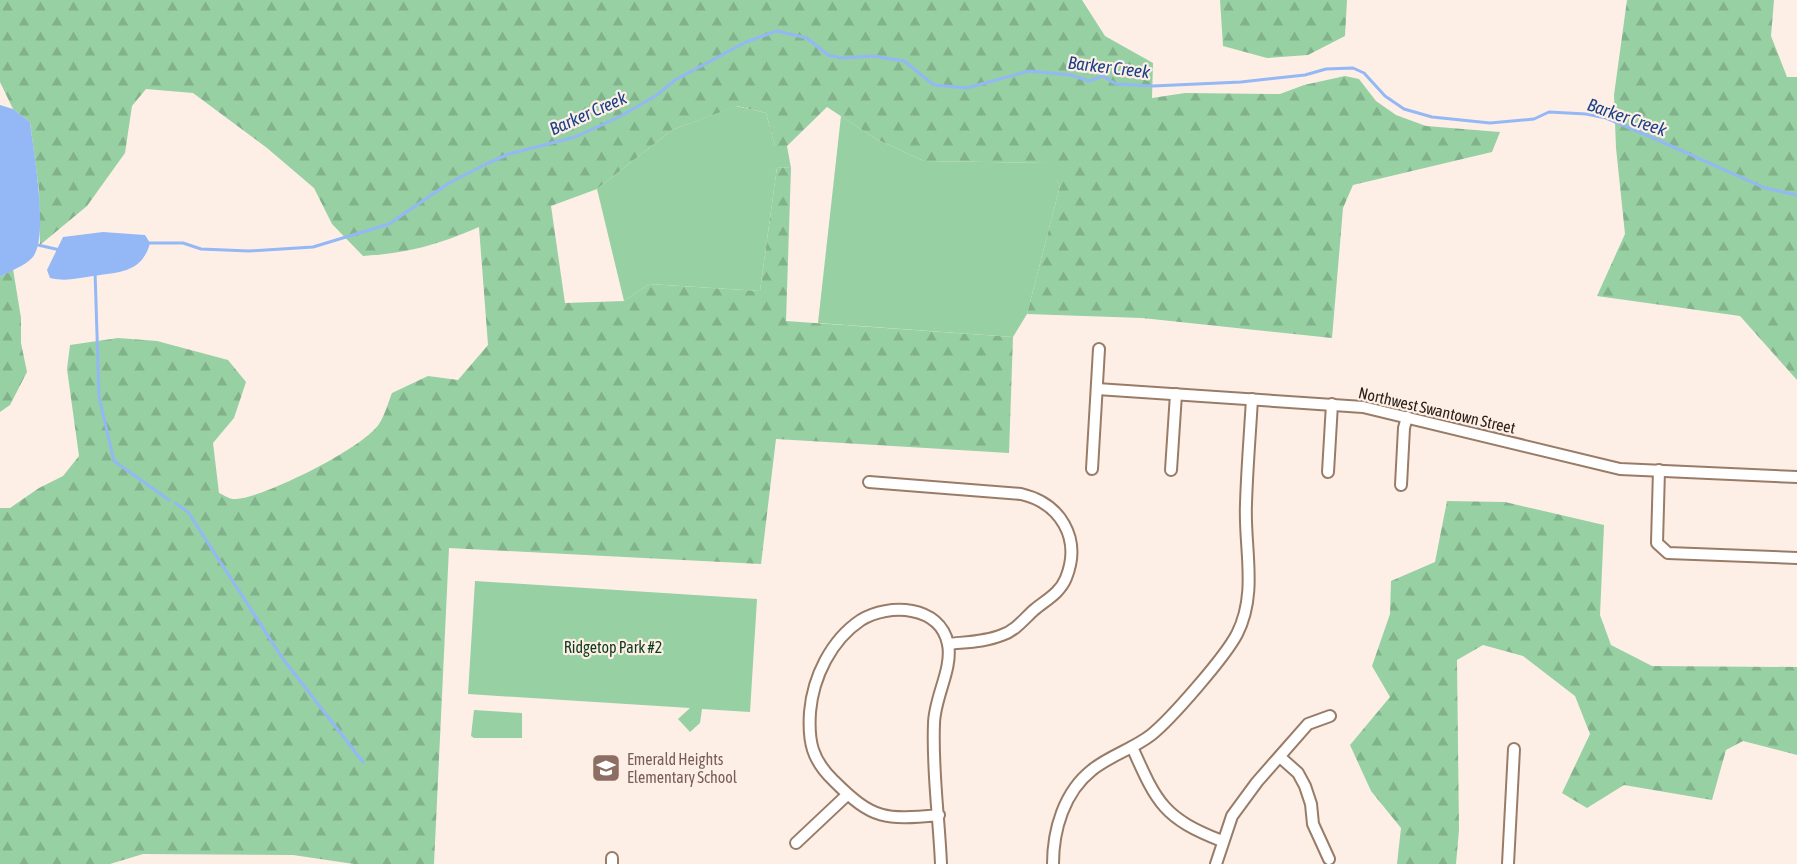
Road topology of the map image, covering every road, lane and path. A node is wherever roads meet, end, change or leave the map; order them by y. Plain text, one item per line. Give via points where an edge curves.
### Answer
1 (1099, 349) dead end
2 (1097, 389) junction
3 (1176, 394) junction
4 (1252, 399) junction
5 (1332, 404) junction
6 (1407, 417) junction
7 (1092, 469) dead end
8 (1171, 470) dead end
9 (1659, 470) junction
10 (1328, 472) dead end
11 (1797, 477) edge
12 (869, 482) dead end
13 (1401, 485) dead end
14 (1797, 558) edge
15 (948, 644) junction
16 (1330, 716) dead end
17 (1132, 747) junction
18 (1514, 749) dead end
19 (1280, 757) junction
20 (847, 795) junction
21 (939, 815) junction
22 (1222, 841) junction
23 (796, 843) dead end
24 (1329, 859) dead end
25 (941, 864) edge
26 (1053, 864) edge
27 (1216, 864) edge
28 (1508, 864) edge

1 - 2 street
2 - 3 street, Northwest Swantown Street
2 - 7 street
3 - 4 street, Northwest Swantown Street
3 - 8 street
4 - 5 street, Northwest Swantown Street
4 - 17 street via 1245,507 1250,567 1244,616 1233,642 1185,699 1150,735
5 - 6 street, Northwest Swantown Street
5 - 10 street
6 - 9 street, Northwest Swantown Street via 1620,469
6 - 13 street
9 - 11 street, Northwest Swantown Street
9 - 14 street via 1657,543 1668,554
12 - 15 street via 1034,497 1050,506 1069,533 1071,550 1066,578 1052,598 1004,635
15 - 20 street via 934,620 915,611 901,610 874,614 860,621 830,652 815,681 809,740 815,759
15 - 21 street via 934,721
16 - 19 street via 1308,724
17 - 22 street via 1149,785 1168,813 1191,829
17 - 26 street via 1092,770 1078,784 1062,811
18 - 28 street
19 - 22 street via 1232,816
19 - 24 street via 1298,773 1305,786 1313,824
20 - 21 street via 879,816
20 - 23 street
21 - 25 street
22 - 27 street

